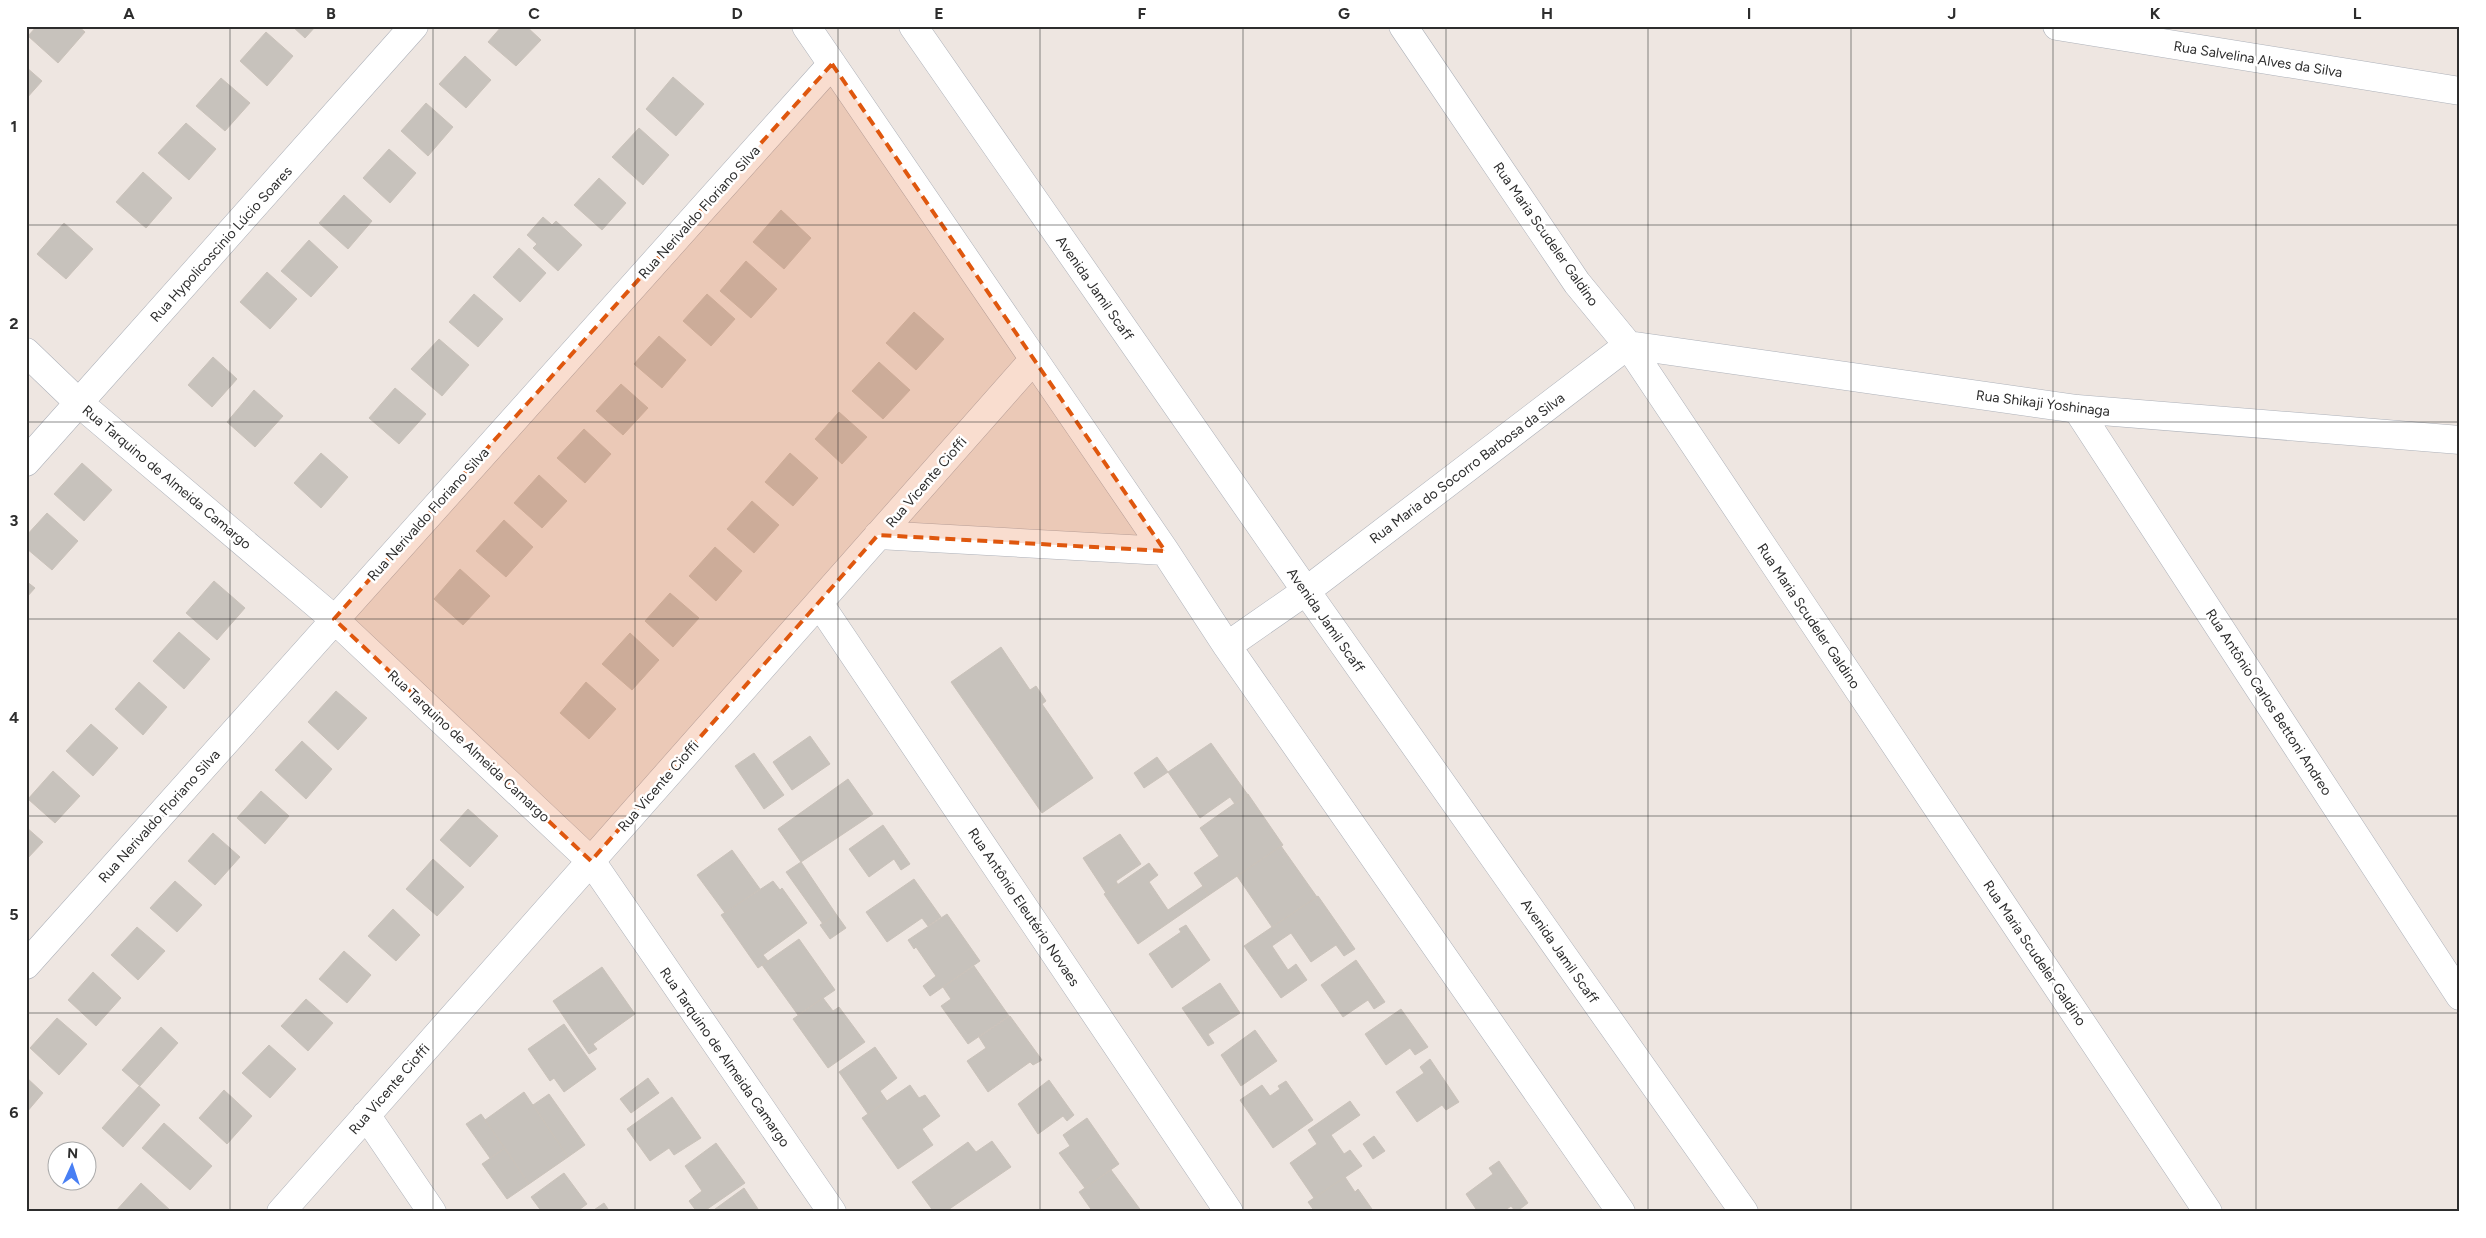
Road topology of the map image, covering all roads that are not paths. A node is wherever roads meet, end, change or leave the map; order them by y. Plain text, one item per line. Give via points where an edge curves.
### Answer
1 (414, 26) edge
2 (806, 26) edge
3 (913, 26) edge
4 (1403, 26) edge
5 (2057, 26) edge
6 (832, 64) junction
7 (2460, 91) edge
8 (1628, 345) junction
9 (26, 352) edge
10 (1034, 359) junction
11 (80, 403) junction
12 (2077, 409) junction
13 (2460, 440) edge
14 (26, 462) edge
15 (878, 535) junction
16 (1165, 551) junction
17 (1306, 591) junction
18 (819, 603) junction
19 (334, 619) junction
20 (1227, 646) junction
21 (591, 861) junction
22 (26, 965) edge
23 (2460, 996) edge
24 (366, 1115) junction
25 (281, 1212) edge
26 (432, 1212) edge
27 (832, 1212) edge
28 (1229, 1212) edge
29 (1621, 1212) edge
30 (1744, 1212) edge
31 (2208, 1212) edge

1 - 11 street, Rua Hypolicoscinio Lúcio Soares
2 - 6 street
3 - 17 street, Avenida Jamil Scaff
4 - 8 street, Rua Maria Scudeler Galdino via 1577,283
5 - 7 street, Rua Salvelina Alves da Silva
6 - 10 street
6 - 19 street, Rua Nerivaldo Floriano Silva
8 - 12 street, Rua Shikaji Yoshinaga
8 - 17 street, Rua Maria do Socorro Barbosa da Silva
8 - 31 street, Rua Maria Scudeler Galdino
9 - 11 street, Rua Tarquino de Almeida Camargo
10 - 15 street, Rua Vicente Cioffi
10 - 16 street
11 - 14 street, Rua Hypolicoscinio Lúcio Soares
11 - 19 street, Rua Tarquino de Almeida Camargo
12 - 13 street, Rua Shikaji Yoshinaga
12 - 23 street, Rua Antônio Carlos Bettoni Andreo
15 - 16 street
15 - 18 street, Rua Vicente Cioffi
16 - 20 street
17 - 20 street, Rua Maria do Socorro Barbosa da Silva
17 - 30 street, Avenida Jamil Scaff
18 - 21 street, Rua Vicente Cioffi
18 - 28 street, Rua Antônio Eleutério Novaes
19 - 21 street, Rua Tarquino de Almeida Camargo
19 - 22 street, Rua Nerivaldo Floriano Silva
20 - 29 street
21 - 24 street, Rua Vicente Cioffi
21 - 27 street, Rua Tarquino de Almeida Camargo
24 - 25 street, Rua Vicente Cioffi
24 - 26 street

